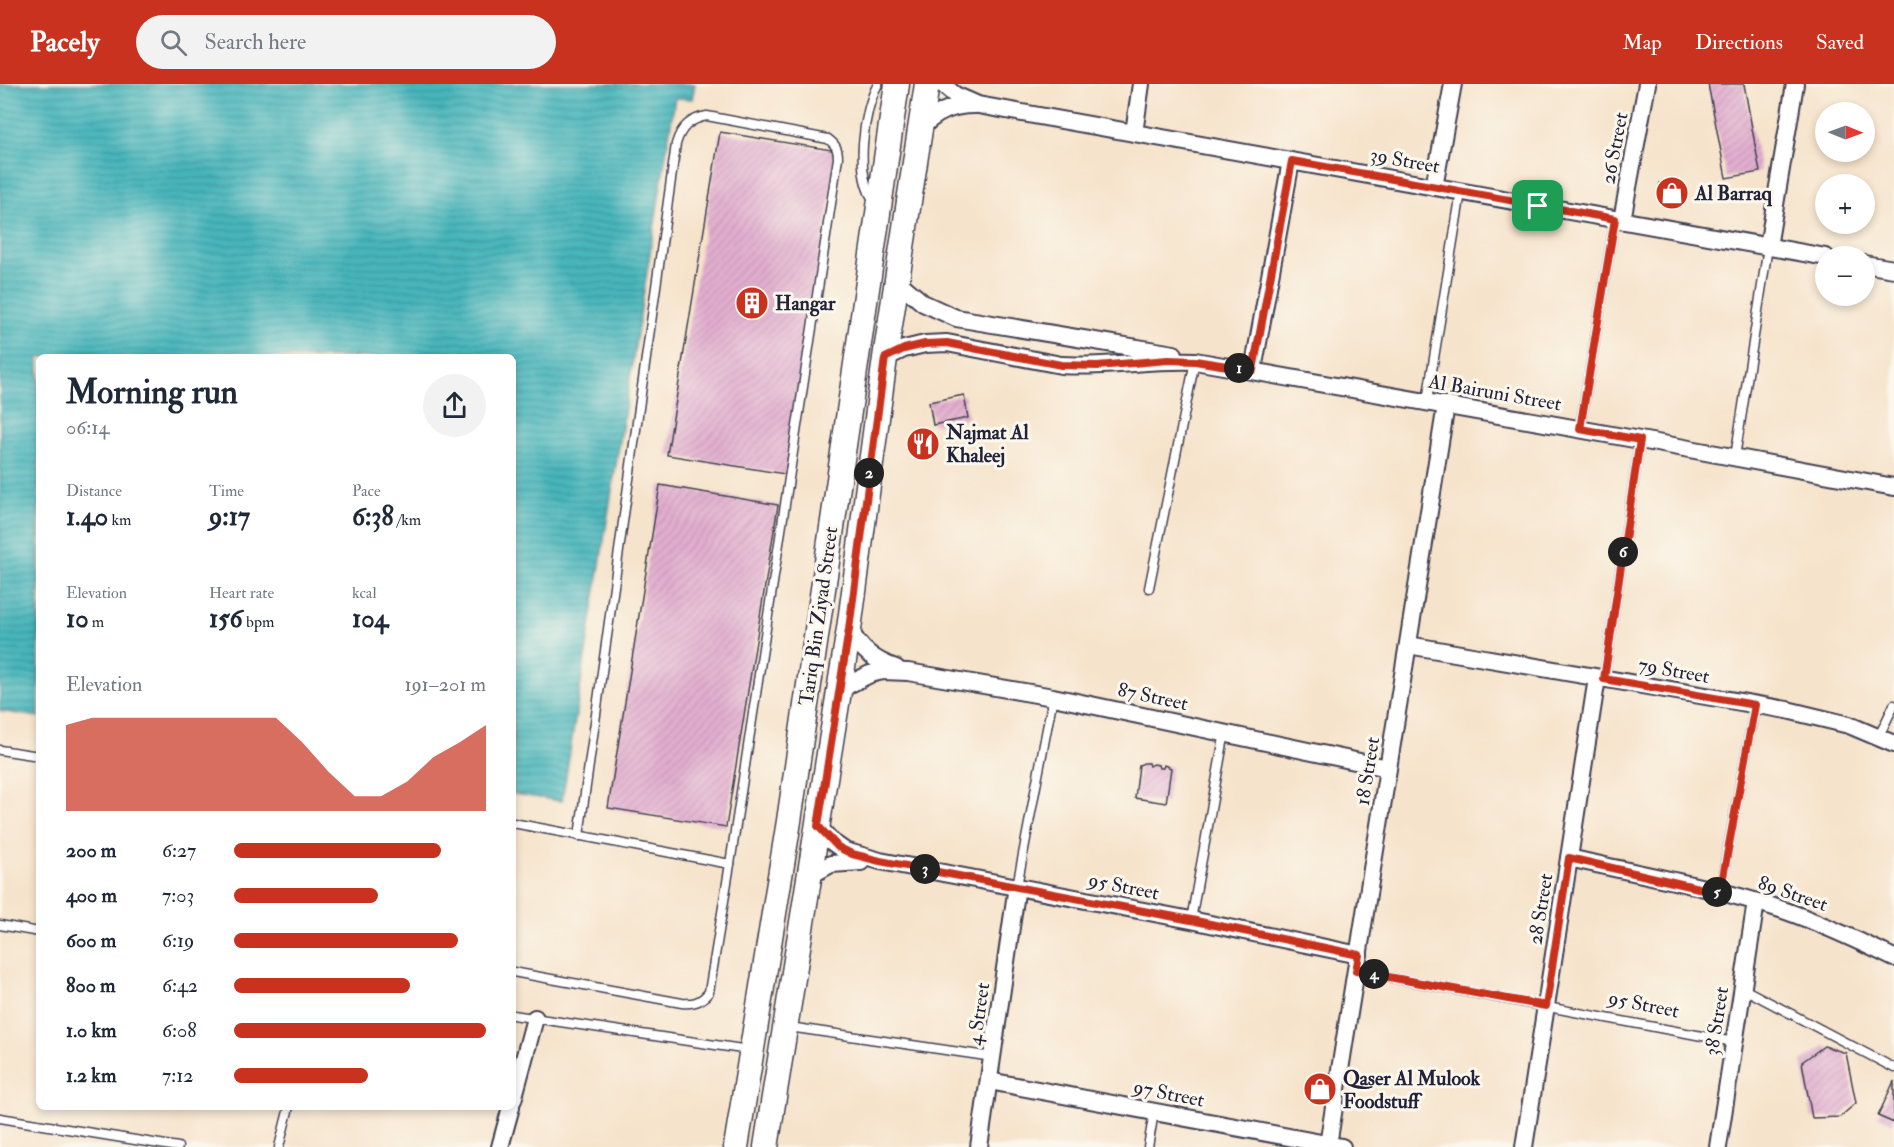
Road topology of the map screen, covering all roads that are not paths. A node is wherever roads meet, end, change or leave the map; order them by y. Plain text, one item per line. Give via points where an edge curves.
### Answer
1 (878, 84) edge
2 (897, 84) edge
3 (927, 84) edge
4 (942, 84) edge
5 (1141, 84) edge
6 (1453, 84) edge
7 (1647, 84) edge
8 (1796, 84) edge
9 (978, 105) junction
10 (920, 129) junction
11 (1134, 133) junction
12 (1292, 161) junction
13 (1434, 187) junction
14 (1461, 192) junction
15 (878, 205) junction
16 (1618, 220) junction
17 (1768, 247) junction
18 (1815, 255) edge
19 (1875, 266) edge
20 (1894, 269) edge
21 (896, 280) junction
22 (885, 358) junction
23 (1195, 361) junction
24 (1253, 370) junction
25 (1427, 401) junction
26 (1446, 405) junction
27 (1580, 429) junction
28 (1640, 440) junction
29 (1735, 457) junction
30 (1894, 487) edge
31 (1149, 588) dead end
32 (849, 629) junction
33 (1408, 645) junction
34 (908, 672) junction
35 (1601, 679) junction
36 (839, 694) junction
37 (1053, 697) junction
38 (1755, 705) junction
39 (1894, 705) edge
40 (1225, 732) junction
41 (1879, 736) junction
42 (1894, 744) edge
43 (0, 750) edge
44 (36, 756) edge
45 (1388, 768) junction
46 (789, 821) junction
47 (516, 824) edge
48 (818, 826) junction
49 (579, 836) junction
50 (1569, 858) junction
51 (880, 861) junction
52 (730, 864) junction
53 (811, 875) junction
54 (1017, 886) junction
55 (1720, 893) junction
56 (1756, 902) junction
57 (1191, 920) junction
58 (0, 925) edge
59 (36, 931) edge
60 (1894, 958) edge
61 (1357, 963) junction
62 (516, 973) edge
63 (1743, 988) junction
64 (1546, 1006) junction
65 (516, 1015) edge
66 (535, 1018) junction
67 (786, 1026) junction
68 (1734, 1042) junction
69 (753, 1050) junction
70 (993, 1057) junction
71 (1894, 1068) edge
72 (989, 1081) junction
73 (516, 1089) edge
74 (288, 1110) edge
75 (510, 1110) edge
76 (1154, 1112) junction
77 (0, 1118) edge
78 (1335, 1146) edge
79 (178, 1147) edge
80 (279, 1147) edge
81 (500, 1147) edge
82 (736, 1147) edge
83 (766, 1147) edge
84 (980, 1147) edge
85 (1148, 1147) edge
86 (1524, 1147) edge
87 (1718, 1147) edge

1 - 15 lane via 867,120 862,167 866,188
2 - 15 main road, Tariq Bin Ziyad Street
3 - 10 main road, Tariq Bin Ziyad Street
4 - 9 street, 39 Street
5 - 11 street
6 - 13 street
7 - 16 street, 26 Street
8 - 17 street
9 - 10 street, 39 Street via 940,112
9 - 11 street, 39 Street
10 - 21 main road, Tariq Bin Ziyad Street
11 - 12 street, 39 Street
12 - 13 street, 39 Street
12 - 24 street
13 - 14 street, 39 Street
14 - 16 street, 39 Street
14 - 25 lane
15 - 46 main road, Tariq Bin Ziyad Street
16 - 17 street, 39 Street
16 - 27 lane
17 - 18 street, 39 Street
17 - 29 lane
19 - 20 street
21 - 22 main road, Tariq Bin Ziyad Street
21 - 23 street, Al Bairuni Street via 923,303 956,318 1146,348
22 - 23 street, Al Bairuni Street via 904,349 947,343 1061,365
22 - 32 main road, Tariq Bin Ziyad Street
23 - 24 street, Al Bairuni Street
23 - 31 lane
24 - 25 street, Al Bairuni Street
25 - 26 street, Al Bairuni Street
26 - 27 street, Al Bairuni Street
26 - 33 street, 18 Street
27 - 28 street, Al Bairuni Street
28 - 29 street, Al Bairuni Street
28 - 35 lane
29 - 30 street, Al Bairuni Street
32 - 34 street, 87 Street via 872,657
32 - 36 main road, Tariq Bin Ziyad Street
33 - 35 street, 79 Street
33 - 45 street, 18 Street
34 - 36 street, 87 Street via 870,674
34 - 37 street, 87 Street
35 - 38 street, 79 Street
35 - 50 street, 28 Street
36 - 48 main road, Tariq Bin Ziyad Street
37 - 40 street, 87 Street
37 - 54 lane
38 - 41 street, 79 Street via 1818,716
38 - 55 lane
39 - 41 lane
40 - 45 street, 87 Street
40 - 57 lane
41 - 42 street, 79 Street
43 - 44 lane
45 - 61 street, 18 Street
46 - 48 main road
46 - 69 main road, Tariq Bin Ziyad Street
47 - 49 lane
48 - 51 street, 95 Street via 838,847
48 - 53 main road, Tariq Bin Ziyad Street
49 - 52 lane
49 - 52 lane via 676,144 686,124 696,118 718,117 828,139 838,151
50 - 55 street, 89 Street
50 - 64 street, 28 Street
51 - 53 street, 95 Street via 840,862
51 - 54 street, 95 Street
52 - 62 lane via 709,992 702,1000 682,1003
53 - 67 main road, Tariq Bin Ziyad Street
54 - 57 street, 95 Street
54 - 70 street, 4 Street
55 - 56 street, 89 Street
56 - 60 street, 89 Street via 1806,918
56 - 63 street, 38 Street
57 - 61 street, 95 Street
58 - 59 lane
61 - 64 lane, 95 Street
61 - 78 street, 18 Street
63 - 68 street, 38 Street
63 - 71 lane
64 - 68 lane, 95 Street
64 - 86 street, 28 Street
65 - 66 lane
66 - 69 lane
66 - 73 street
67 - 70 lane
67 - 83 main road, Tariq Bin Ziyad Street
68 - 87 street, 38 Street
69 - 82 main road, Tariq Bin Ziyad Street
70 - 72 street, 4 Street
72 - 76 street, 97 Street
72 - 84 street, 4 Street
74 - 80 lane
75 - 81 street
76 - 78 street, 97 Street
76 - 85 lane
77 - 79 lane

